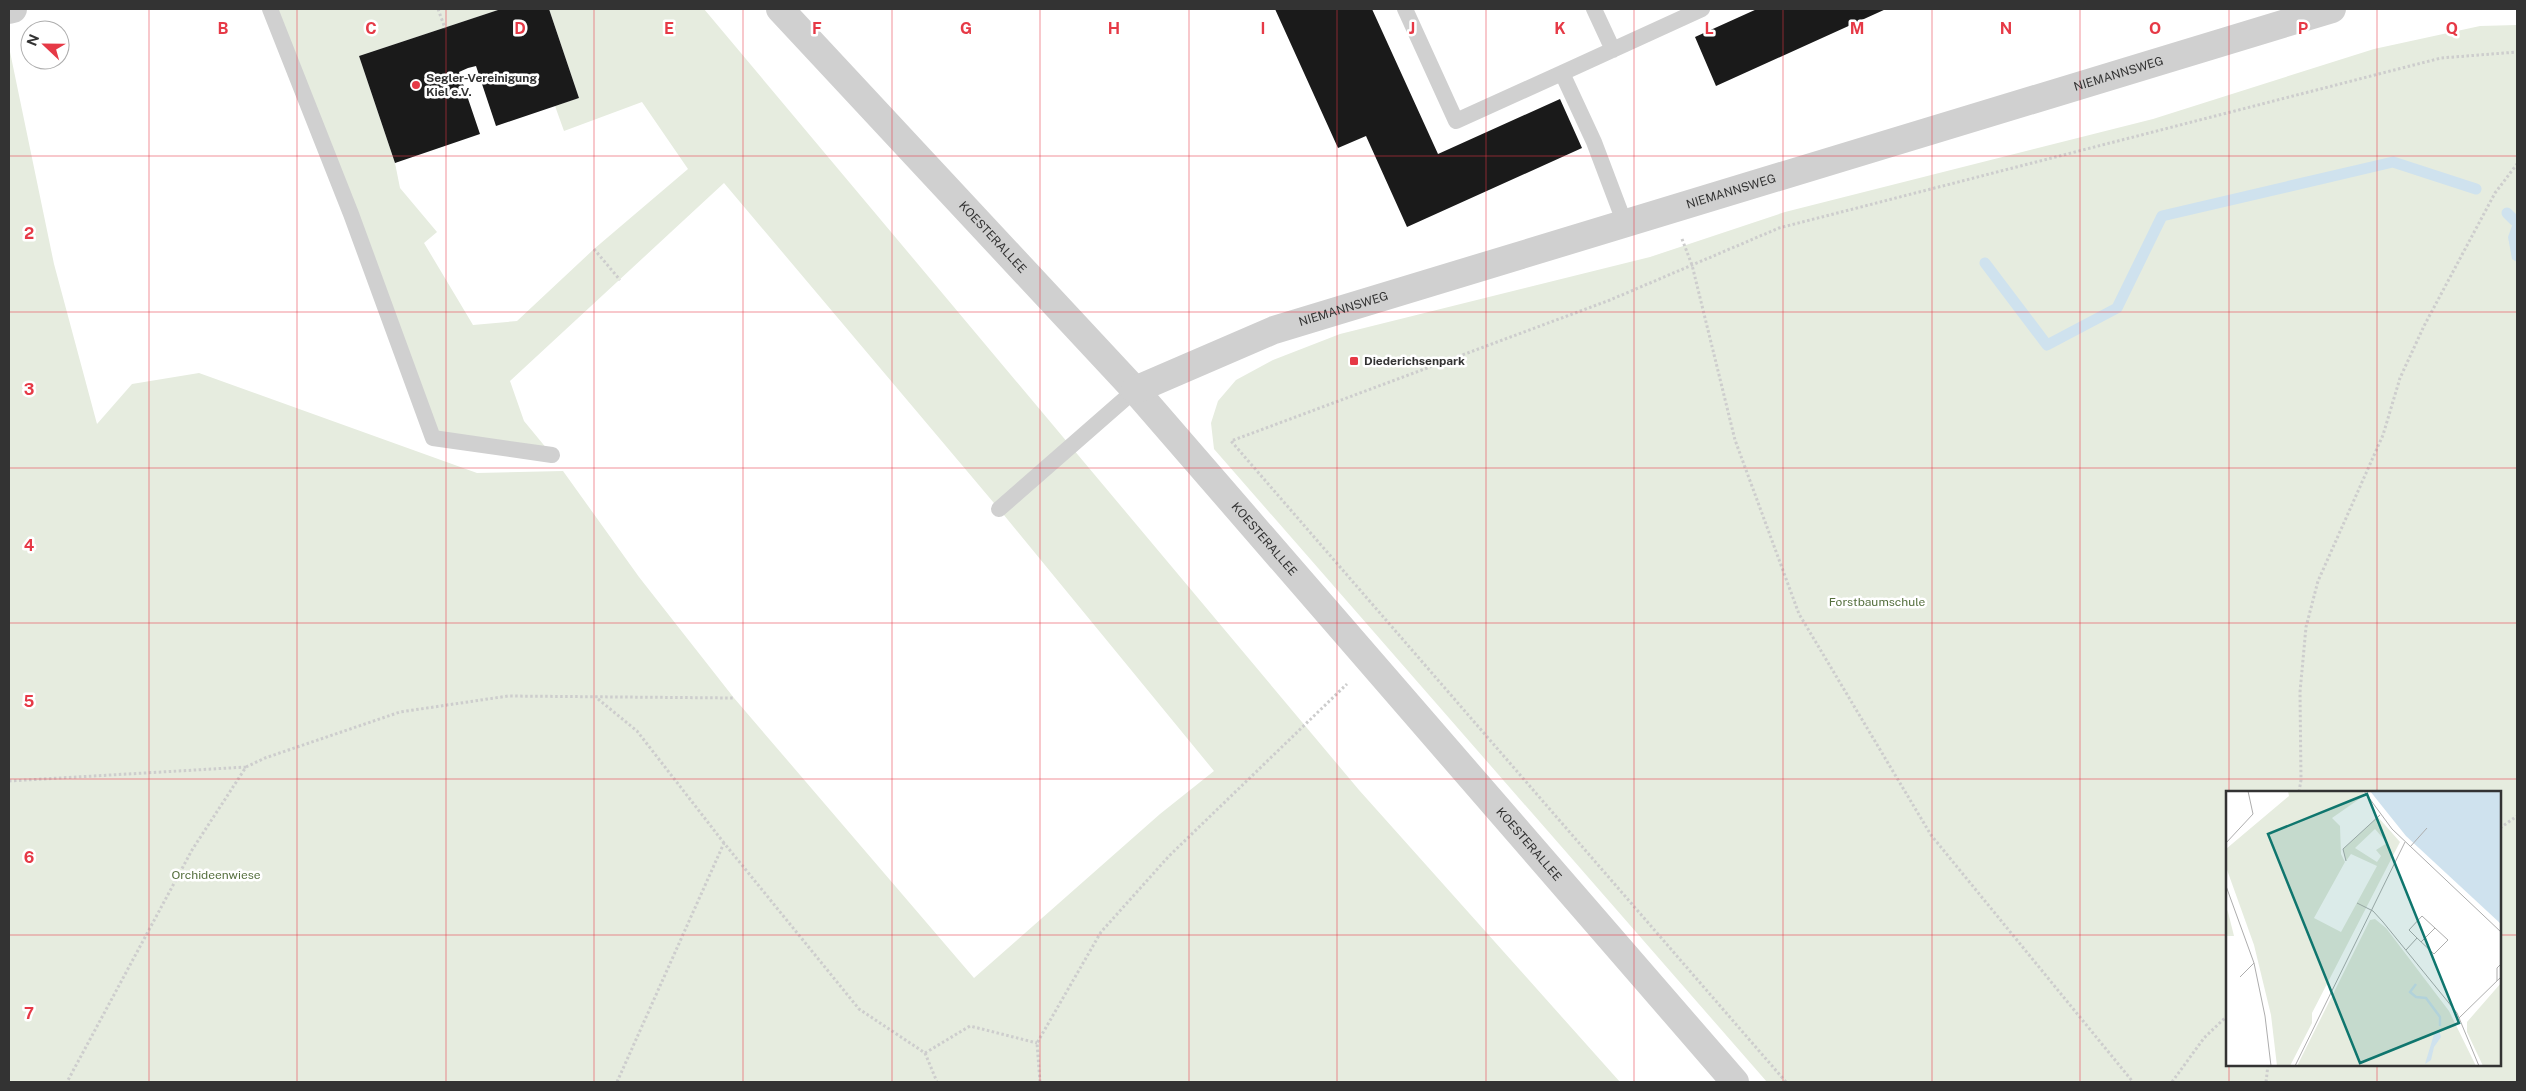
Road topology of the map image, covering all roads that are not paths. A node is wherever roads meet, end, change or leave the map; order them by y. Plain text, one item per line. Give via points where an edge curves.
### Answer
1 (12, 9) edge
2 (270, 9) edge
3 (780, 9) edge
4 (1405, 9) edge
5 (1594, 9) edge
6 (1702, 9) edge
7 (2332, 9) edge
8 (9, 10) edge
9 (1613, 50) junction
10 (1562, 73) junction
11 (1625, 224) junction
12 (1135, 390) junction
13 (552, 455) dead end
14 (999, 509) dead end
15 (1735, 1082) edge

1 - 8 street
2 - 13 lane via 433,438
3 - 12 street, KOESTERALLEE
4 - 10 lane via 1456,121
5 - 9 lane
6 - 9 lane
7 - 11 street, NIEMANNSWEG
9 - 10 lane
10 - 11 lane via 1594,142
11 - 12 street, NIEMANNSWEG via 1274,330
12 - 14 lane
12 - 15 street, KOESTERALLEE

